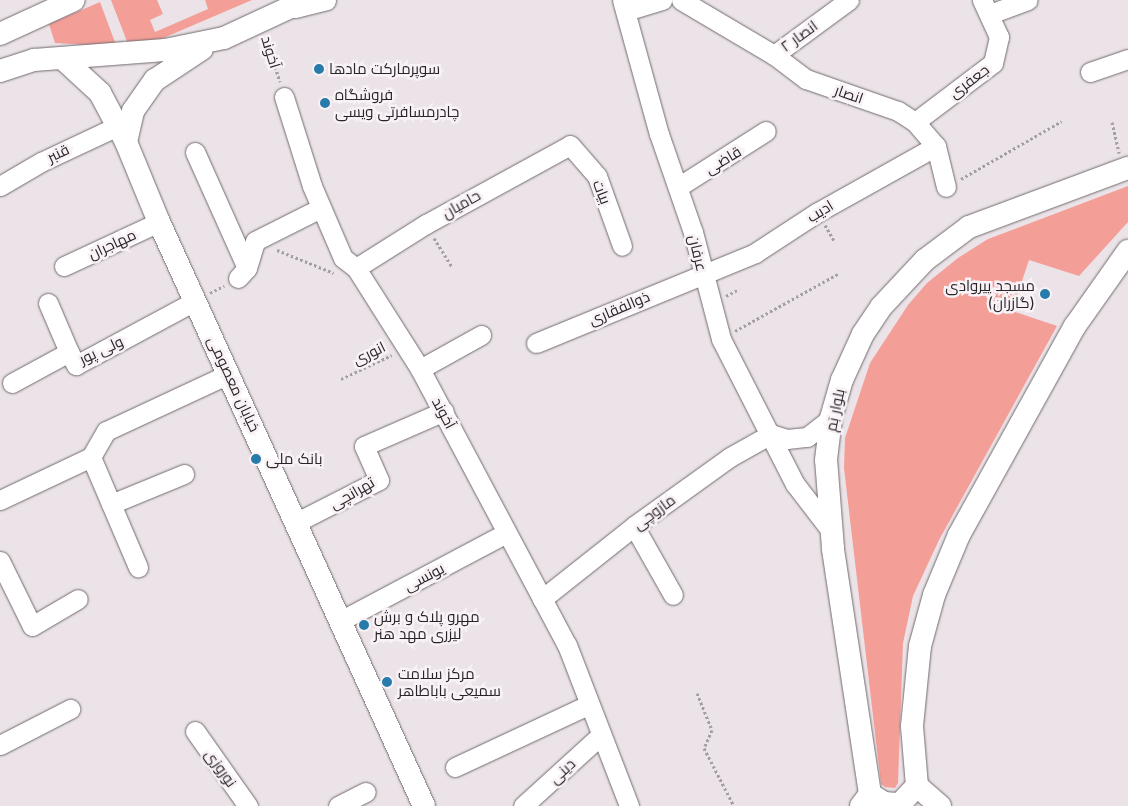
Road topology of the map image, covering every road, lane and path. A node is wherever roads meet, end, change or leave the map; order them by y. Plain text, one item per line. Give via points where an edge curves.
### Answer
1 (74, 0) edge
2 (326, 0) edge
3 (662, 0) edge
4 (681, 0) edge
5 (849, 0) edge
6 (1028, 0) edge
7 (301, 4) edge
8 (624, 5) edge
9 (986, 7) edge
10 (262, 24) junction
11 (0, 34) edge
12 (224, 38) junction
13 (774, 55) junction
14 (62, 58) junction
15 (1128, 59) edge
16 (0, 72) edge
17 (1090, 72) dead end
18 (284, 97) joint
19 (1062, 121) dead end
20 (915, 122) junction
21 (1112, 122) dead end
22 (766, 131) dead end
23 (122, 134) junction
24 (570, 145) joint
25 (936, 146) junction
26 (195, 152) dead end
27 (1125, 168) edge
28 (0, 186) edge
29 (678, 187) junction
30 (946, 187) joint
31 (321, 208) junction
32 (159, 222) junction
33 (426, 224) junction
34 (256, 241) junction
35 (622, 246) dead end
36 (1128, 251) edge
37 (64, 266) dead end
38 (452, 267) dead end
39 (356, 268) junction
40 (243, 273) junction
41 (703, 273) junction
42 (838, 274) dead end
43 (368, 288) junction
44 (196, 301) junction
45 (48, 303) dead end
46 (481, 335) dead end
47 (720, 340) junction
48 (536, 343) dead end
49 (406, 348) junction
50 (69, 352) junction
51 (420, 369) junction
52 (229, 374) junction
53 (341, 379) dead end
54 (12, 384) dead end
55 (444, 411) junction
56 (831, 418) junction
57 (771, 434) junction
58 (91, 458) junction
59 (184, 474) dead end
60 (0, 500) edge
61 (111, 504) junction
62 (297, 522) junction
63 (634, 526) junction
64 (831, 530) junction
65 (506, 533) junction
66 (0, 562) edge
67 (138, 568) dead end
68 (673, 595) dead end
69 (78, 599) dead end
70 (542, 599) junction
71 (342, 620) junction
72 (697, 693) dead end
73 (588, 705) junction
74 (70, 709) dead end
75 (195, 730) dead end
76 (600, 736) junction
77 (0, 744) edge
78 (455, 768) dead end
79 (917, 786) junction
80 (366, 792) dead end
81 (866, 800) edge
82 (248, 806) edge
83 (338, 806) edge
84 (424, 806) edge
85 (523, 806) edge
86 (629, 806) edge
87 (734, 806) edge
88 (940, 806) edge

1 - 11 main road
2 - 7 street
3 - 8 street
4 - 13 street, انصار
5 - 13 street, انصار ۲
6 - 9 street
7 - 10 main road
8 - 29 street, عرفان via 659,134
9 - 20 street, جعفری via 999,37 993,63
10 - 12 main road
10 - 18 path, آخوند
12 - 14 main road via 165,50
12 - 23 main road via 187,56 155,80 133,111
13 - 20 street, انصار via 806,79 898,111
14 - 16 main road via 34,60
14 - 23 main road, خیابان معصومی via 100,93
15 - 17 street
18 - 31 street, آخوند
19 - 30 path
20 - 25 street, انصار
21 - 27 path
22 - 29 street, قاضی
23 - 28 street, قنبر via 41,162
23 - 32 main road, خیابان معصومی
24 - 33 street, حامیان
24 - 35 street, بیات via 598,176
25 - 30 street, انصار
25 - 41 street, ادیب via 818,212 755,253
26 - 40 street
27 - 56 main road, بلوار بَم via 969,227 925,260 880,308 862,334 842,380
29 - 41 street, عرفان
31 - 34 street
31 - 39 street, آخوند via 343,258
32 - 37 street, مهاجران
32 - 44 main road, خیابان معصومی
33 - 38 path
33 - 39 street, حامیان
34 - 40 street
34 - 43 path
36 - 79 main road via 1075,326 959,535 934,595 914,684 912,726
39 - 43 street, آخوند
40 - 44 path
41 - 47 street, عرفان
41 - 48 street, ذوالفقاری
42 - 47 path
43 - 49 street, آخوند
44 - 50 street, ولی پور via 76,365
44 - 52 main road, خیابان معصومی
45 - 50 street
46 - 51 street
47 - 57 street, عرفان
49 - 51 street, آخوند
49 - 53 path, انوری
50 - 54 street, ولی پور
51 - 55 street, آخوند
52 - 58 street via 106,431
52 - 62 main road, خیابان معصومی
55 - 62 street, تهرانچی via 364,446 379,480
55 - 65 street, آخوند
56 - 57 street via 807,437 787,439
56 - 64 main road, بلوار بَم via 826,460
57 - 63 street, مازوچی via 730,457
57 - 64 street, عرفان via 795,484
58 - 60 street
58 - 61 street
59 - 61 street
61 - 67 street
62 - 71 main road, خیابان معصومی
63 - 68 street
63 - 70 street, مازوچی
64 - 81 main road, بلوار بَم
65 - 70 street, آخوند
65 - 71 street, یونسی
66 - 69 street via 32,626
70 - 73 street, آخوند via 567,645
71 - 84 main road, خیابان معصومی
72 - 87 path via 712,730 704,748
73 - 76 street, آخوند
73 - 78 street
74 - 77 street
75 - 82 street, نوروزی
76 - 85 street, دینی
76 - 86 street, آخوند
79 - 81 main road via 900,804
79 - 88 main road
80 - 83 street

